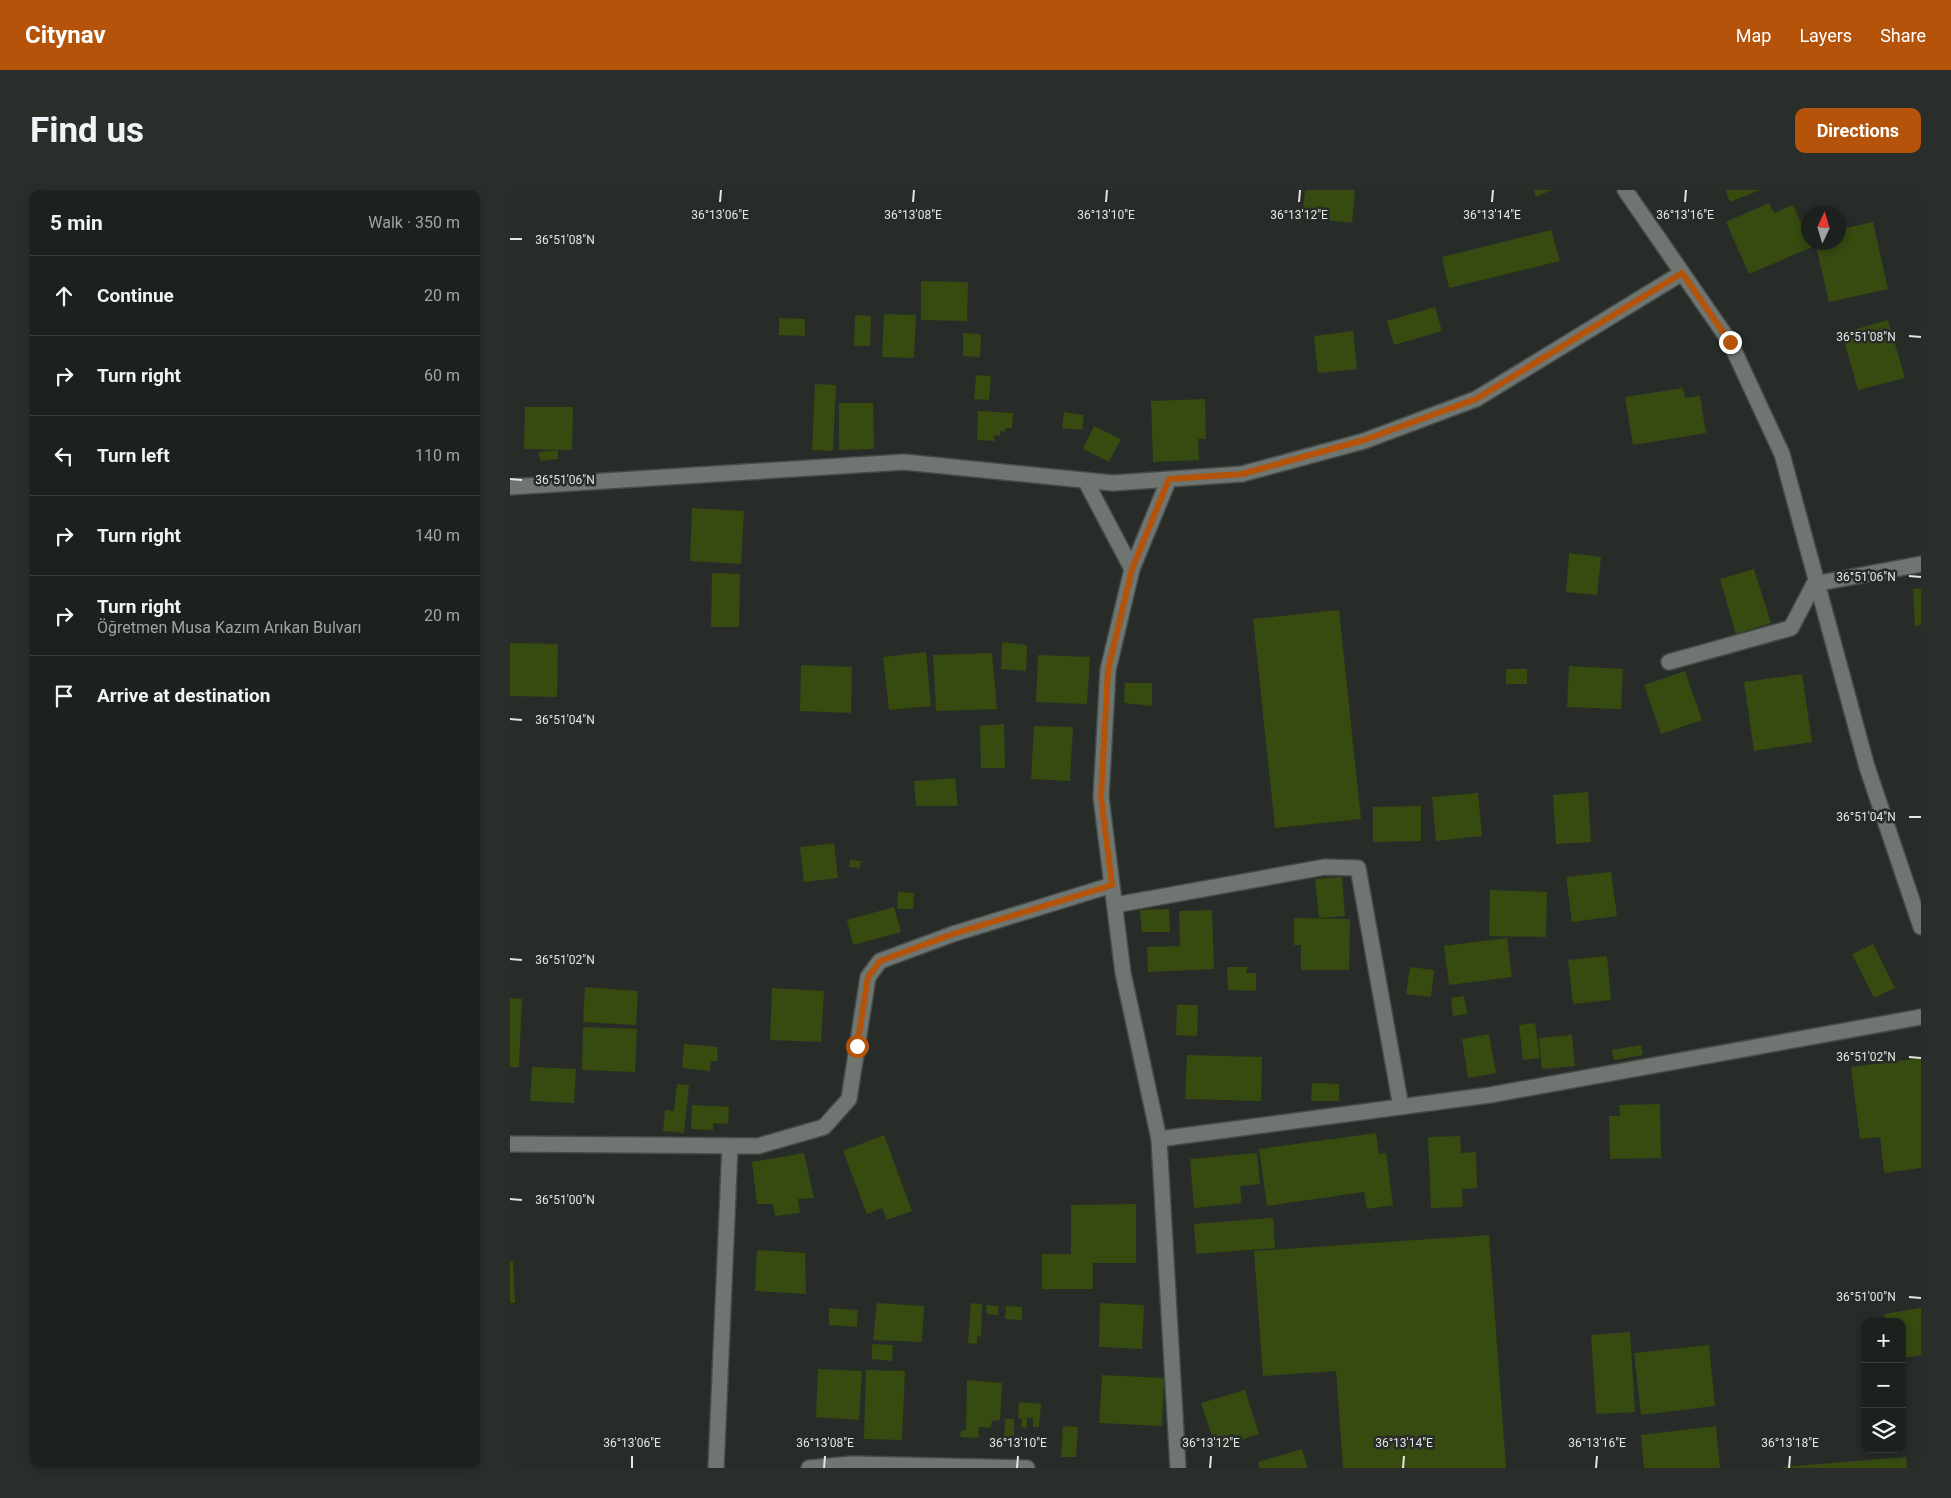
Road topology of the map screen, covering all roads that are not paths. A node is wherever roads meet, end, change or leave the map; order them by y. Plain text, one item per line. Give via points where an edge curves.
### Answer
1 (1625, 190) edge
2 (1682, 273) junction
3 (1169, 479) junction
4 (1085, 480) junction
5 (510, 487) edge
6 (1921, 564) edge
7 (1132, 569) junction
8 (1817, 584) junction
9 (1669, 662) dead end
10 (1112, 885) junction
11 (1115, 905) junction
12 (1921, 927) edge
13 (1921, 1017) edge
14 (1401, 1107) junction
15 (1159, 1139) junction
16 (510, 1144) edge
17 (730, 1146) junction
18 (716, 1468) edge
19 (810, 1468) edge
20 (1027, 1468) edge
21 (1178, 1468) edge

1 - 2 street
2 - 3 street via 1476,399 1364,440 1242,474
2 - 8 street via 1730,342 1782,454
3 - 4 street via 1113,483
3 - 7 street
4 - 5 street via 904,462
4 - 7 street
6 - 8 street
7 - 10 street via 1108,670 1101,797
8 - 9 street via 1814,584 1791,628
8 - 12 street via 1867,767
10 - 11 street
10 - 17 street via 953,934 880,961 868,977 849,1099 824,1127 758,1146
11 - 14 street via 1325,867 1358,868
11 - 15 street via 1123,974
13 - 14 street via 1490,1095
14 - 15 street
15 - 21 street
16 - 17 street
17 - 18 street
19 - 20 street via 852,1464

